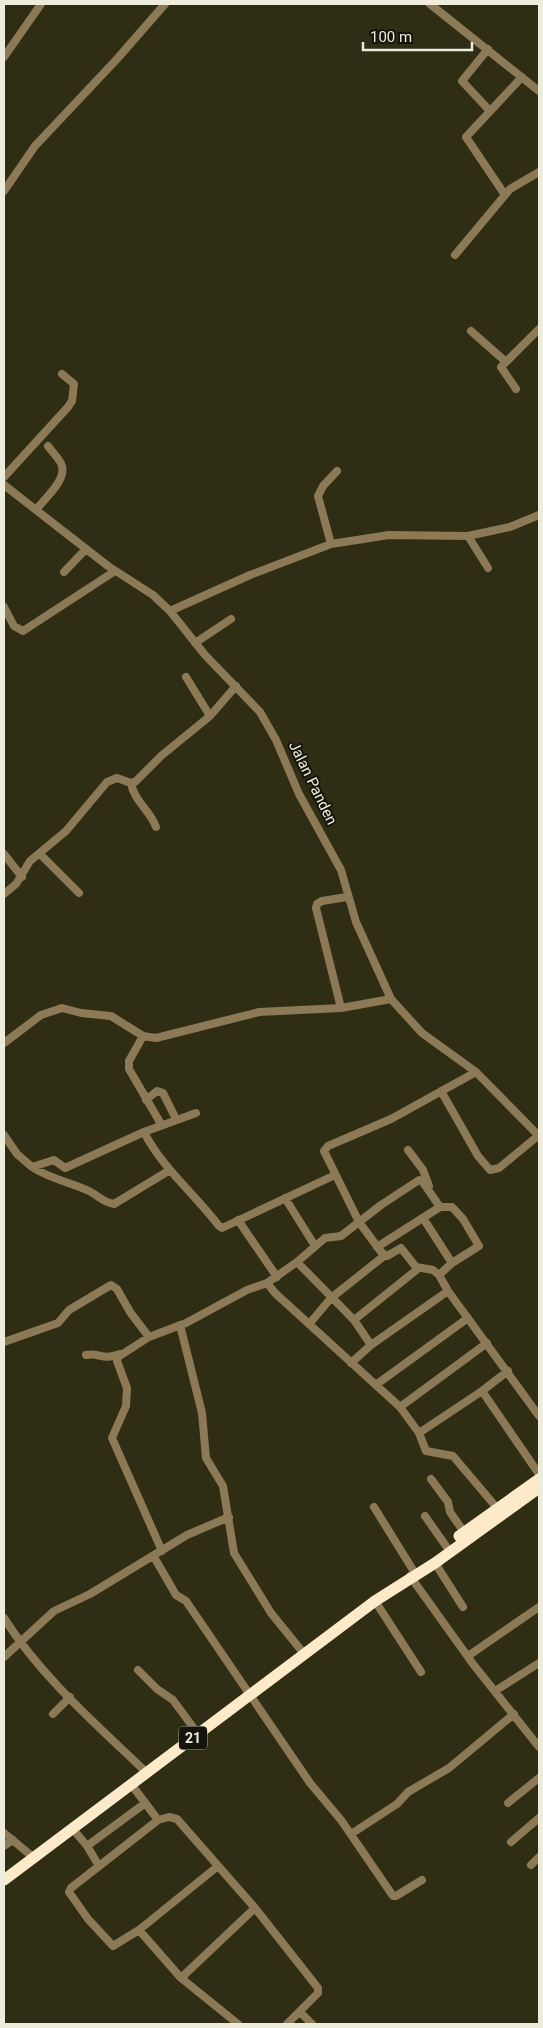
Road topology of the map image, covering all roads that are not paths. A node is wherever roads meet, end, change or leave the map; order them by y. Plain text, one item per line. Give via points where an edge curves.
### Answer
1 (41, 4) edge
2 (165, 4) edge
3 (430, 4) edge
4 (488, 49) junction
5 (4, 57) edge
6 (522, 77) junction
7 (539, 91) edge
8 (489, 110) junction
9 (539, 172) edge
10 (4, 191) edge
11 (505, 195) junction
12 (455, 255) dead end
13 (539, 329) edge
14 (471, 331) dead end
15 (505, 361) junction
16 (62, 374) dead end
17 (516, 389) dead end
18 (48, 446) dead end
19 (337, 471) dead end
20 (4, 477) edge
21 (4, 484) edge
22 (36, 510) junction
23 (539, 516) edge
24 (468, 536) junction
25 (331, 544) junction
26 (86, 549) junction
27 (488, 568) dead end
28 (115, 571) junction
29 (64, 572) dead end
30 (4, 606) edge
31 (170, 611) junction
32 (232, 619) dead end
33 (195, 643) junction
34 (186, 677) dead end
35 (236, 686) junction
36 (210, 716) junction
37 (131, 783) junction
38 (156, 827) dead end
39 (4, 854) edge
40 (40, 854) junction
41 (22, 877) junction
42 (79, 893) dead end
43 (4, 894) edge
44 (347, 897) junction
45 (391, 999) junction
46 (342, 1008) junction
47 (143, 1036) junction
48 (4, 1044) edge
49 (476, 1072) junction
50 (441, 1091) junction
51 (146, 1100) junction
52 (196, 1112) dead end
53 (176, 1119) junction
54 (161, 1124) junction
55 (144, 1132) junction
56 (4, 1135) edge
57 (539, 1135) edge
58 (408, 1150) dead end
59 (32, 1167) junction
60 (170, 1170) junction
61 (335, 1175) junction
62 (429, 1190) junction
63 (285, 1198) junction
64 (440, 1207) junction
65 (424, 1218) junction
66 (238, 1220) junction
67 (359, 1222) junction
68 (315, 1246) junction
69 (377, 1247) junction
70 (384, 1256) junction
71 (297, 1262) junction
72 (452, 1263) junction
73 (419, 1268) junction
74 (439, 1275) junction
75 (277, 1277) junction
76 (267, 1283) junction
77 (448, 1291) junction
78 (331, 1298) junction
79 (468, 1318) junction
80 (354, 1320) junction
81 (310, 1324) junction
82 (180, 1325) junction
83 (149, 1337) junction
84 (4, 1342) edge
85 (487, 1343) junction
86 (371, 1345) junction
87 (120, 1354) junction
88 (86, 1355) dead end
89 (352, 1362) junction
90 (508, 1371) junction
91 (377, 1384) junction
92 (482, 1391) junction
93 (400, 1407) junction
94 (539, 1416) edge
95 (419, 1433) junction
96 (539, 1474) edge
97 (431, 1479) dead end
98 (539, 1479) edge
99 (539, 1488) edge
100 (374, 1508) dead end
101 (497, 1508) junction
102 (425, 1516) dead end
103 (229, 1517) junction
104 (464, 1532) junction
105 (446, 1546) junction
106 (162, 1551) junction
107 (154, 1557) junction
108 (435, 1562) junction
109 (411, 1574) junction
110 (379, 1598) junction
111 (539, 1607) edge
112 (463, 1608) dead end
113 (4, 1618) edge
114 (19, 1642) junction
115 (305, 1655) junction
116 (468, 1656) junction
117 (4, 1657) edge
118 (539, 1663) edge
119 (138, 1670) dead end
120 (422, 1672) dead end
121 (495, 1691) junction
122 (249, 1695) junction
123 (70, 1697) junction
124 (53, 1714) dead end
125 (514, 1714) junction
126 (198, 1734) junction
127 (539, 1747) edge
128 (147, 1773) junction
129 (539, 1778) edge
130 (131, 1784) junction
131 (508, 1803) dead end
132 (144, 1804) junction
133 (539, 1818) edge
134 (158, 1820) junction
135 (72, 1828) junction
136 (4, 1833) edge
137 (351, 1834) junction
138 (12, 1840) junction
139 (511, 1842) dead end
140 (4, 1846) edge
141 (87, 1846) junction
142 (33, 1857) junction
143 (539, 1857) edge
144 (531, 1865) dead end
145 (99, 1866) junction
146 (218, 1866) junction
147 (4, 1880) edge
148 (422, 1880) dead end
149 (255, 1908) junction
150 (139, 1930) junction
151 (182, 1978) junction
152 (300, 2012) junction
153 (238, 2024) edge
154 (287, 2024) edge
155 (312, 2024) edge

1 - 5 street
2 - 10 street via 118,60 35,146
3 - 4 street
4 - 6 street
4 - 8 street via 462,81
6 - 7 street
6 - 8 street
8 - 11 street via 466,138
9 - 11 street via 516,184
11 - 12 street
13 - 15 street
14 - 15 street
15 - 17 street via 500,368
16 - 20 street via 74,384 71,402
18 - 22 street via 62,466 62,472
19 - 25 street via 318,496
21 - 22 street, Jalan Panden
22 - 26 street, Jalan Panden
23 - 24 street
24 - 25 street via 389,535
24 - 27 street
25 - 31 street via 250,575
26 - 28 street, Jalan Panden
26 - 29 street
28 - 30 street via 23,631 14,626
28 - 31 street, Jalan Panden via 153,595
31 - 33 street, Jalan Panden
32 - 33 street
33 - 35 street, Jalan Panden
34 - 36 street
35 - 36 street
35 - 44 street, Jalan Panden via 260,712 276,740 293,782 341,870
36 - 37 street
37 - 38 street via 133,794 148,810
37 - 40 street via 117,778 107,782 66,831
39 - 41 street
40 - 41 street via 30,862
40 - 42 street
41 - 43 street
44 - 45 street, Jalan Panden
44 - 46 street via 322,901 316,908
45 - 46 street
45 - 49 street, Jalan Panden via 422,1033
46 - 47 street via 268,1010 160,1038
47 - 48 street via 111,1016 62,1008 42,1015
47 - 51 street via 128,1065
49 - 50 street
49 - 57 street, Jalan Panden
50 - 57 street via 478,1156 490,1170 498,1168
50 - 61 street via 391,1119 326,1147
51 - 53 street via 157,1092 163,1093
51 - 54 street
52 - 53 street
53 - 54 street
54 - 55 street
55 - 59 street via 67,1168 54,1160
55 - 60 street
56 - 59 street via 17,1154
58 - 62 street via 428,1180
59 - 60 street via 114,1204
60 - 66 street via 219,1226 222,1228
61 - 63 street
61 - 67 street
62 - 64 street
62 - 67 street via 419,1180
63 - 66 street
63 - 68 street
64 - 65 street
64 - 72 street via 455,1209 479,1245
65 - 69 street
65 - 72 street
66 - 75 street
67 - 68 street via 339,1238 325,1238
67 - 69 street
68 - 71 street
69 - 70 street
70 - 73 street via 401,1248
70 - 78 street
71 - 75 street
71 - 78 street
72 - 74 street
73 - 74 street via 429,1268
73 - 80 street
74 - 77 street
75 - 76 street
76 - 81 street
76 - 82 street
77 - 79 street
77 - 86 street
78 - 80 street
78 - 81 street
79 - 85 street
79 - 91 street
80 - 86 street
81 - 89 street
82 - 83 street
82 - 103 street via 202,1412 206,1458 222,1481
83 - 84 street via 111,1285 69,1310 58,1322
83 - 87 street via 134,1349
85 - 90 street
85 - 93 street
86 - 89 street
87 - 88 street via 105,1358
87 - 106 street via 117,1361 127,1388 126,1406 112,1438
89 - 91 street
90 - 92 street
90 - 94 street
91 - 93 street
92 - 95 street
92 - 96 street
93 - 95 street
95 - 101 street via 426,1451 453,1456
97 - 104 street
98 - 101 highway, 21
99 - 108 highway, 21
100 - 109 street
101 - 104 highway, 21
102 - 105 street
103 - 106 street via 187,1535
103 - 115 street via 234,1553 271,1613
104 - 105 highway, 21
105 - 109 highway, 21
106 - 107 street
107 - 114 street via 90,1594 54,1610
107 - 122 street via 176,1595 186,1601
108 - 109 highway, 21
108 - 112 street
109 - 110 highway, 21
109 - 116 street
110 - 115 highway, 21
110 - 120 street
111 - 116 street
113 - 114 street
114 - 117 street
114 - 123 street
115 - 122 highway, 21
116 - 121 street
118 - 121 street
119 - 126 street via 173,1700
121 - 125 street
122 - 126 highway, 21
122 - 137 street via 310,1783
123 - 124 street
123 - 128 street
125 - 127 street
125 - 137 street via 449,1768 408,1792 397,1804
126 - 128 highway, 21
128 - 130 highway, 21
129 - 131 street
130 - 132 street
130 - 135 highway, 21
132 - 134 street
132 - 141 street
133 - 139 street
134 - 145 street
134 - 146 street via 172,1818 180,1821
135 - 141 street
135 - 142 highway, 21
136 - 138 street
137 - 148 street via 393,1896
138 - 140 street
138 - 142 street
141 - 145 street
142 - 147 highway, 21
143 - 144 street
145 - 150 street via 71,1888 71,1896 112,1946
146 - 149 street
146 - 150 street
149 - 151 street
149 - 152 street via 318,1988 318,1993
150 - 151 street
151 - 153 street
152 - 154 street
152 - 155 street

